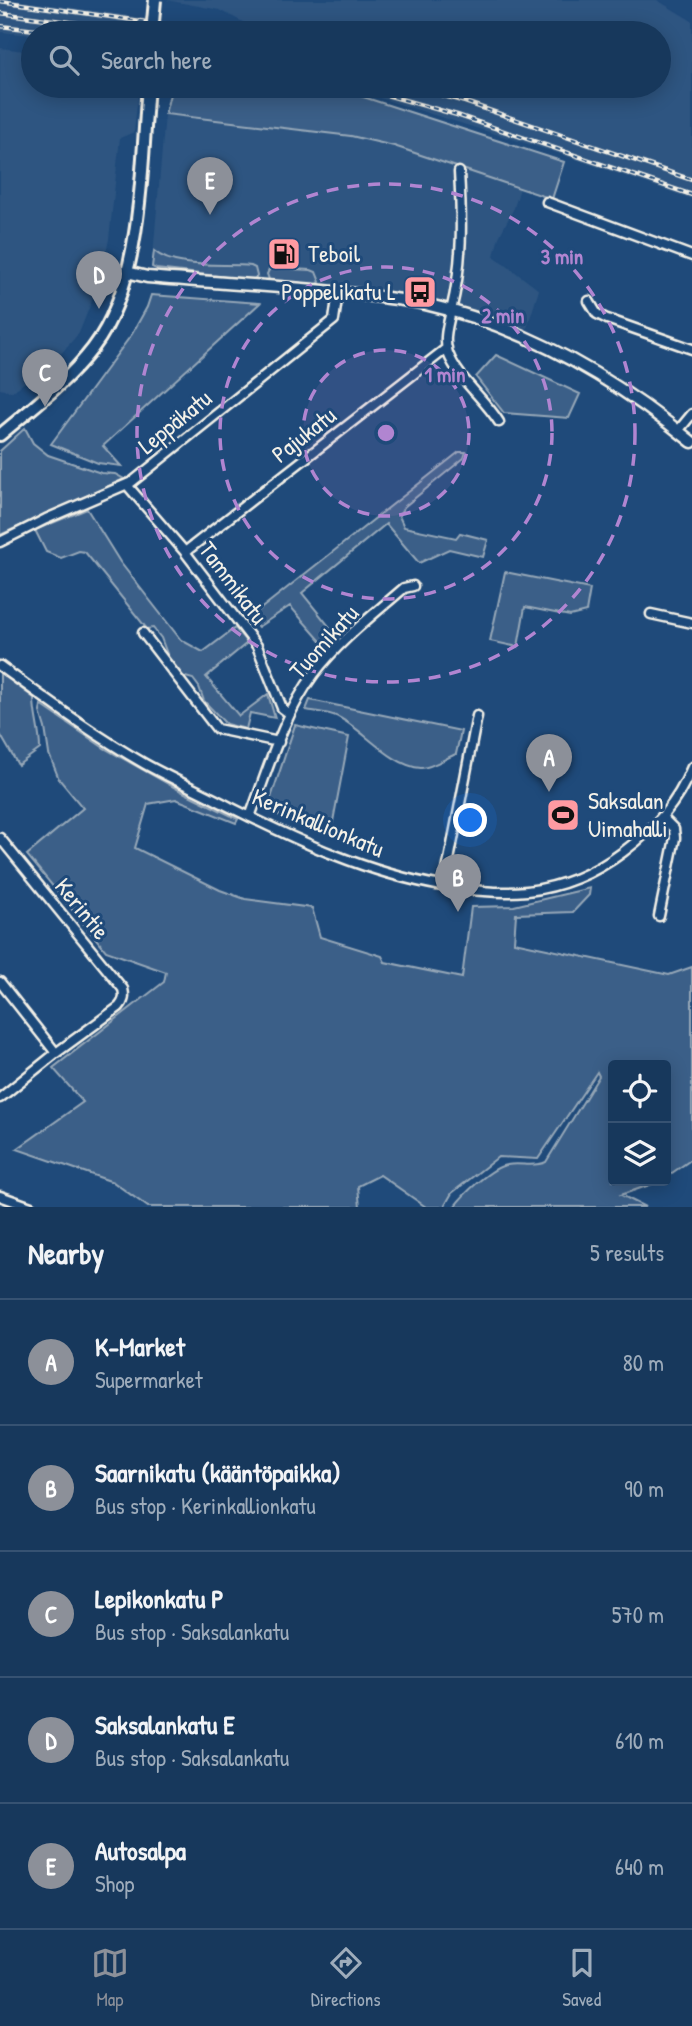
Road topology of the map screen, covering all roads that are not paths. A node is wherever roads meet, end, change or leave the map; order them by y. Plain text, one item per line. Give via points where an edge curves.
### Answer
1 (155, 0) edge
2 (153, 21) edge
3 (147, 98) edge
4 (459, 172) dead end
5 (547, 202) dead end
6 (692, 256) edge
7 (127, 272) junction
8 (338, 292) junction
9 (589, 301) dead end
10 (451, 311) junction
11 (447, 348) junction
12 (692, 349) edge
13 (692, 414) edge
14 (499, 422) dead end
15 (1, 431) edge
16 (678, 431) junction
17 (692, 442) edge
18 (127, 485) junction
19 (0, 542) edge
20 (186, 552) junction
21 (413, 586) dead end
22 (651, 614) dead end
23 (692, 623) edge
24 (142, 633) dead end
25 (0, 666) edge
26 (290, 714) junction
27 (477, 716) dead end
28 (279, 742) junction
29 (692, 767) edge
30 (250, 817) junction
31 (663, 818) junction
32 (0, 838) edge
33 (444, 886) junction
34 (659, 916) dead end
35 (0, 982) edge
36 (56, 1053) junction
37 (0, 1098) edge
38 (0, 1196) edge
39 (31, 1207) edge

1 - 2 main road, bridge
3 - 7 main road
4 - 10 street via 463,236
5 - 6 street
7 - 8 street
7 - 15 main road via 96,345 60,384
8 - 10 street
8 - 18 street, Leppäkatu via 334,320
9 - 12 street via 597,314 607,319
10 - 11 street
10 - 16 street via 503,328 575,362
11 - 14 street
11 - 20 street, Pajukatu
13 - 16 street
16 - 17 street
18 - 19 street, Leppäkatu
18 - 20 street, Tammikatu
20 - 26 street, Tammikatu via 257,646 282,708
21 - 26 street, Tuomikatu via 346,639 315,674
22 - 23 street
24 - 28 street via 217,729
25 - 30 street, Kerinkallionkatu via 144,763
26 - 28 street, Tuomikatu
27 - 33 street
28 - 30 street, Tuomikatu
29 - 31 street, Kerinkallionkatu via 683,790
30 - 33 street, Kerinkallionkatu via 347,861
31 - 33 street, Kerinkallionkatu via 606,864 557,886 499,892
31 - 34 street via 674,829 675,838
32 - 36 street, Kerintie via 123,989 119,1007
35 - 36 street
36 - 37 street
38 - 39 street

